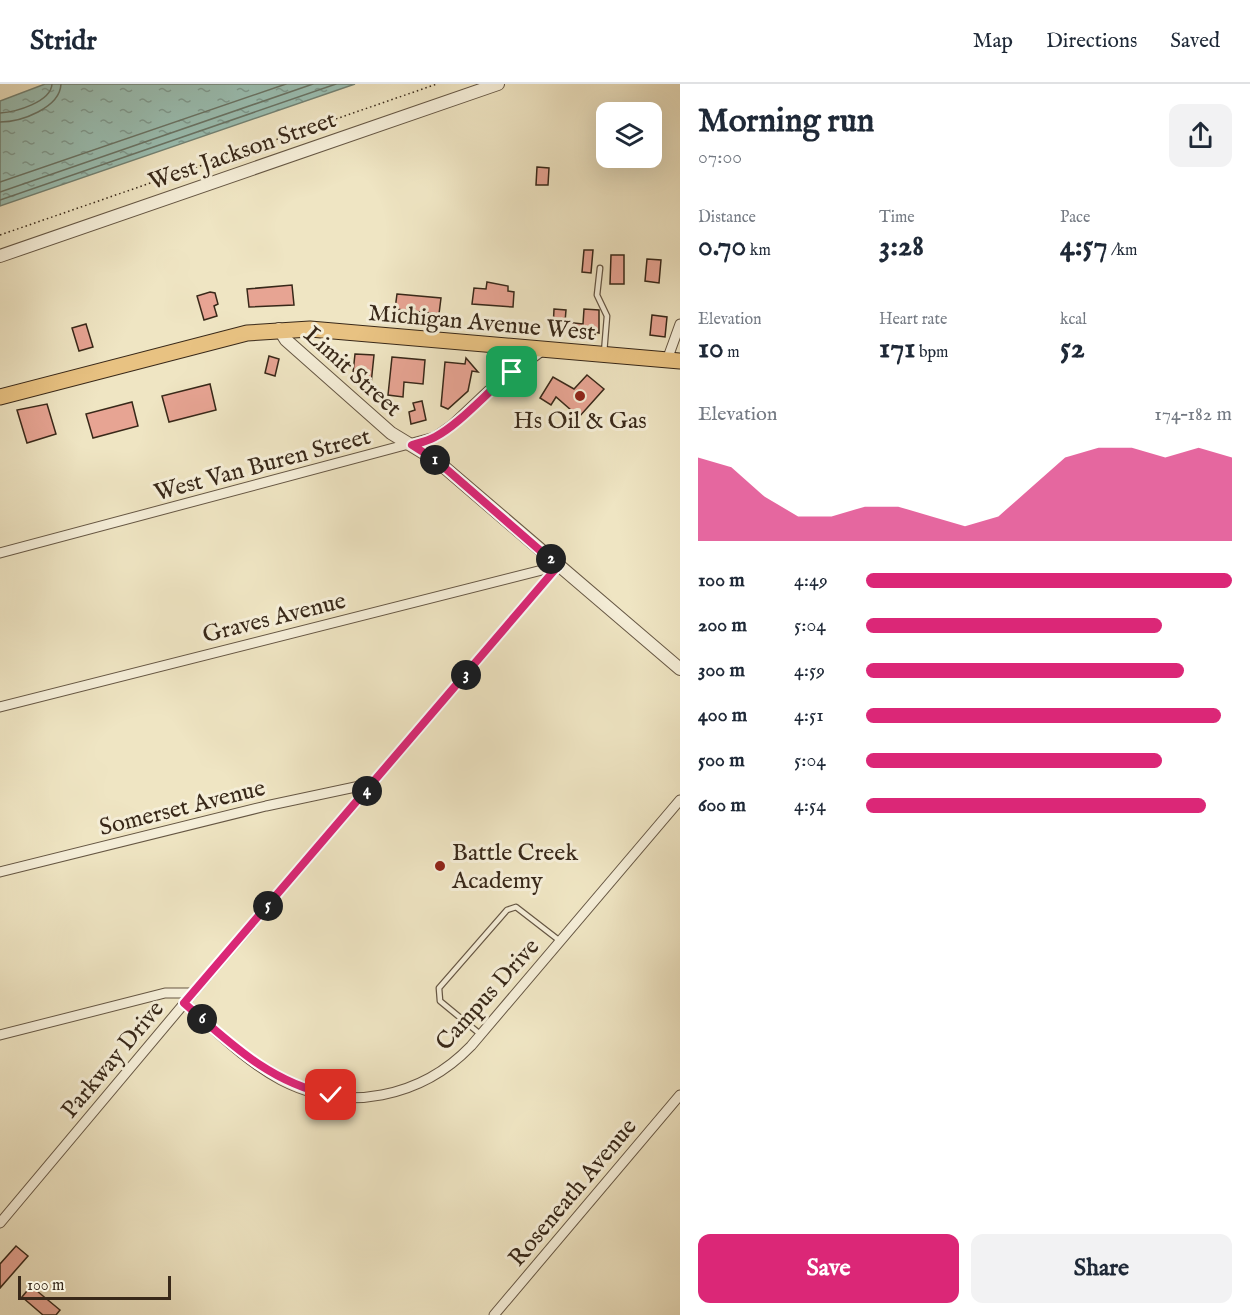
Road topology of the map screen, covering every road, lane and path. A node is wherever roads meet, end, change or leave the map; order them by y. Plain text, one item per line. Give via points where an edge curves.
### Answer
1 (437, 84) edge
2 (498, 84) edge
3 (0, 235) edge
4 (0, 256) edge
5 (600, 268) dead end
6 (680, 324) edge
7 (279, 329) junction
8 (542, 351) junction
9 (604, 356) junction
10 (673, 361) edge
11 (0, 397) edge
12 (412, 445) junction
13 (0, 553) edge
14 (558, 566) junction
15 (680, 669) edge
16 (0, 707) edge
17 (374, 783) junction
18 (680, 800) edge
19 (0, 873) edge
20 (560, 941) junction
21 (193, 993) junction
22 (184, 1003) junction
23 (1, 1031) edge
24 (481, 1034) junction
25 (680, 1095) edge
26 (0, 1223) edge
27 (494, 1315) edge

1 - 3 path
2 - 4 street, West Jackson Street
5 - 9 lane via 597,295 607,316
6 - 10 street
7 - 8 highway, Michigan Avenue West
7 - 11 highway, Michigan Avenue West via 247,333
7 - 12 street, Limit Street via 286,340 391,433
8 - 9 highway, Michigan Avenue West
8 - 12 street, West Van Buren Street via 488,391 452,425 435,437
9 - 10 highway, Michigan Avenue West
12 - 13 street, West Van Buren Street
12 - 14 street, Limit Street via 437,461
14 - 15 street, Limit Street
14 - 16 street, Graves Avenue
14 - 17 street, Parkway Drive
17 - 19 street, Somerset Avenue
17 - 21 street, Parkway Drive
18 - 20 street, Campus Drive
20 - 24 street, Campus Drive
20 - 24 lane via 516,907 507,910 439,988 440,1001
21 - 22 street, Parkway Drive
21 - 23 street via 165,993
22 - 24 street, Campus Drive via 282,1080 331,1095 382,1095 414,1087 453,1065
22 - 26 street, Parkway Drive
25 - 27 street, Roseneath Avenue

